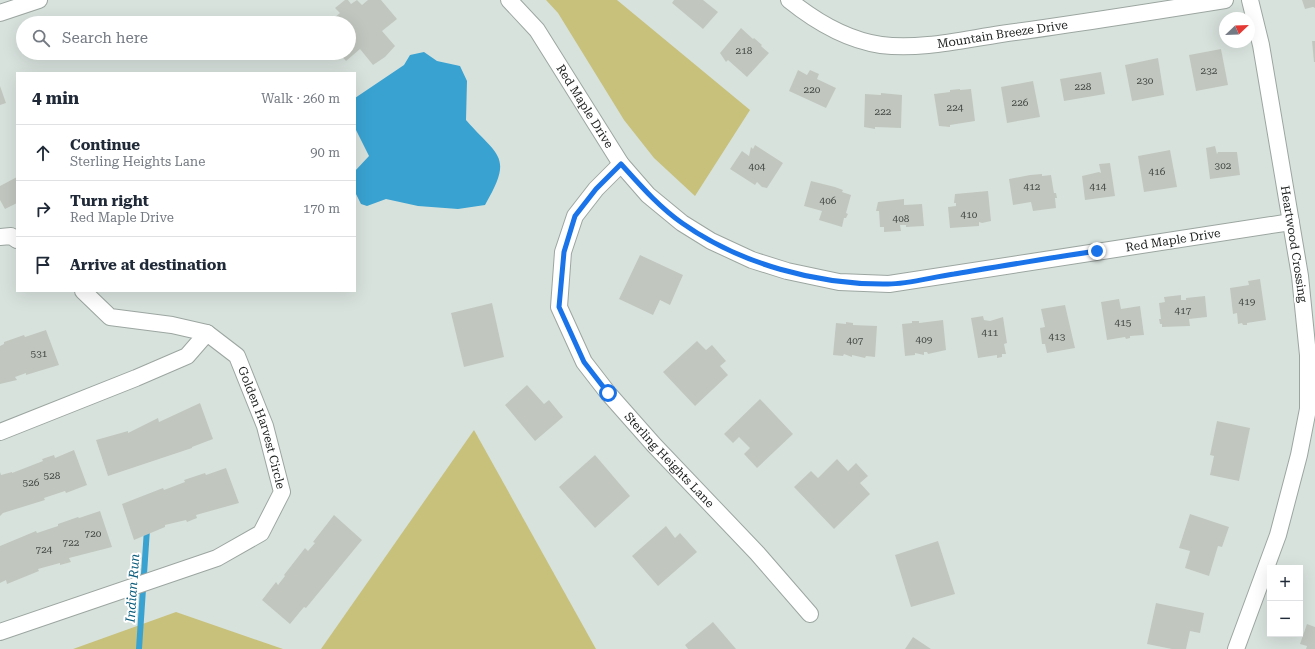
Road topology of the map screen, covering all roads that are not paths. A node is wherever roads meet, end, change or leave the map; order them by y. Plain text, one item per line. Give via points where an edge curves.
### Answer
1 (39, 0) edge
2 (509, 0) edge
3 (789, 0) edge
4 (1225, 0) edge
5 (1250, 0) edge
6 (1, 8) edge
7 (621, 164) junction
8 (1291, 222) junction
9 (0, 237) edge
10 (16, 239) edge
11 (84, 292) edge
12 (207, 333) junction
13 (0, 432) edge
14 (810, 614) dead end
15 (0, 632) edge
16 (1236, 649) edge

1 - 6 street
2 - 7 street, Red Maple Drive via 537,30
3 - 4 street, Mountain Breeze Drive via 809,16 847,36 879,44 910,47
5 - 8 street, Heartwood Crossing via 1261,46
7 - 8 street, Red Maple Drive via 654,199 682,223 711,240 752,260 787,271 839,282 889,284
7 - 14 street, Sterling Heights Lane via 596,189 575,216 564,252 559,307 584,362 608,393 757,553
8 - 16 street, Heartwood Crossing via 1307,336 1308,409 1278,535
9 - 10 street via 11,236
11 - 12 street via 110,317 172,325
12 - 13 street via 186,356
12 - 15 street, Golden Harvest Circle via 237,356 265,426 282,492 261,533 217,558

